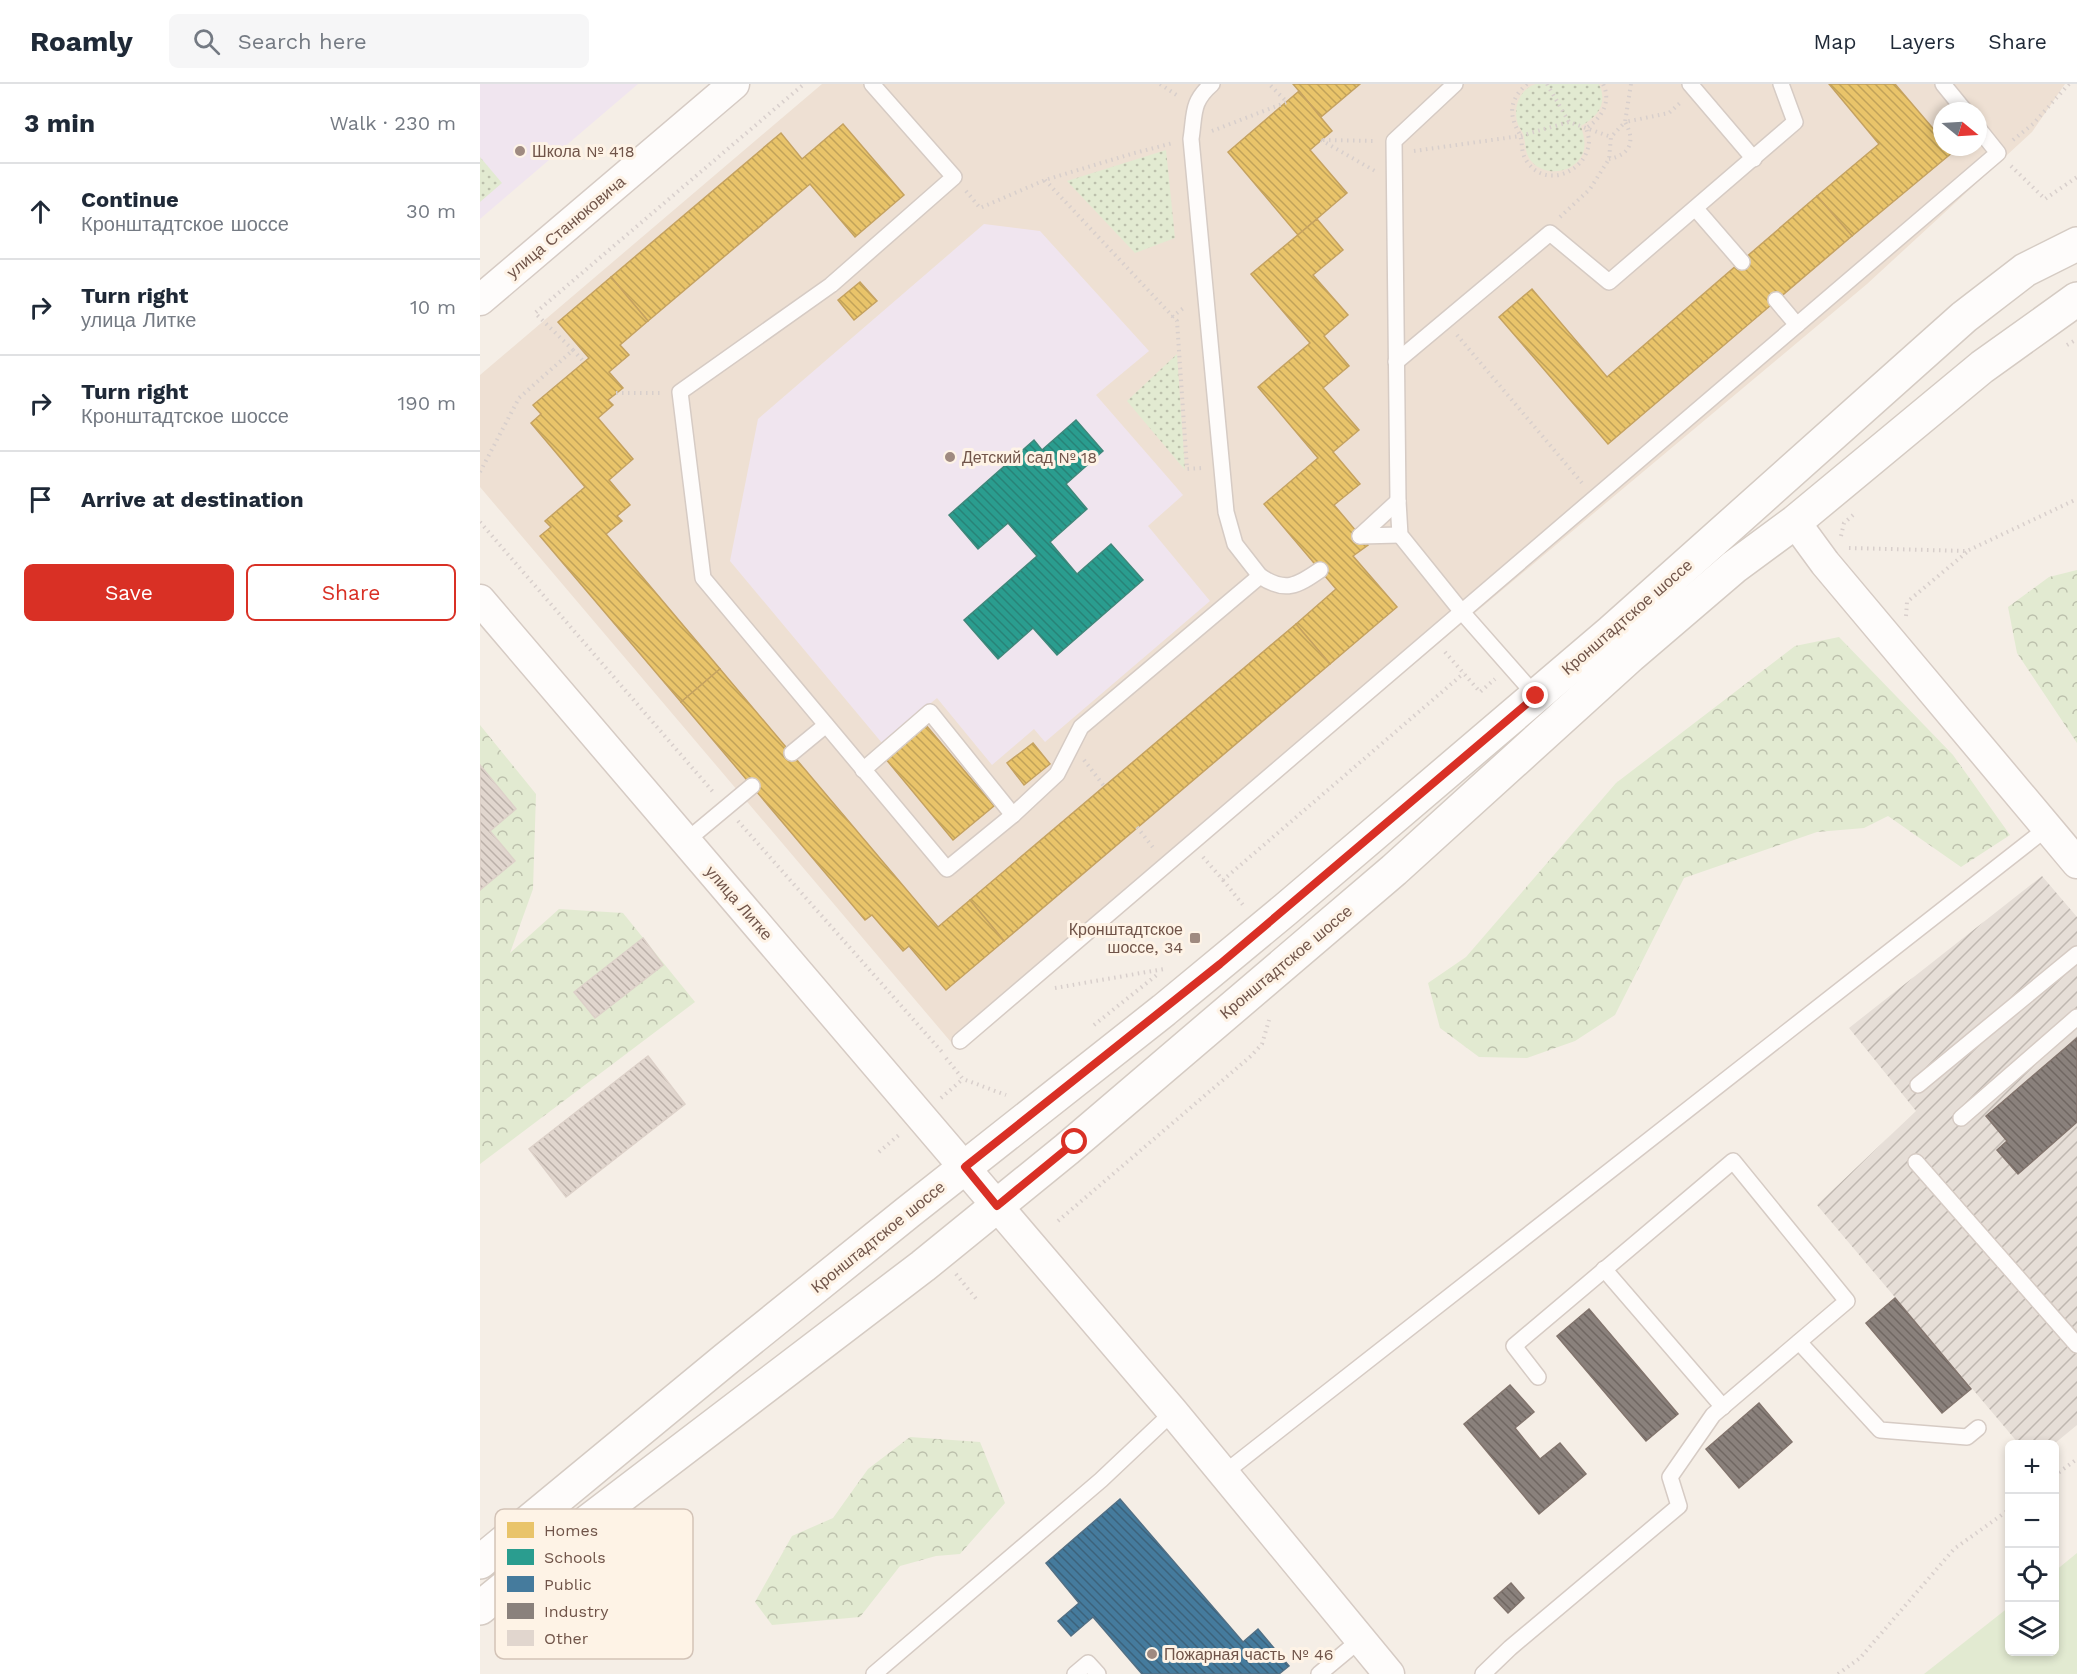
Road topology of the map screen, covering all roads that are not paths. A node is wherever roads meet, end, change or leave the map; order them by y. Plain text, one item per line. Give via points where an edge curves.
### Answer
1 (734, 84) edge
2 (872, 84) edge
3 (1212, 84) edge
4 (1455, 84) edge
5 (1690, 84) edge
6 (1781, 84) edge
7 (1943, 84) edge
8 (1958, 102) edge
9 (1987, 139) edge
10 (1754, 159) junction
11 (1696, 209) junction
12 (2077, 235) edge
13 (2077, 244) edge
14 (1742, 262) dead end
15 (2025, 270) junction
16 (480, 300) edge
17 (1776, 300) dead end
18 (2074, 302) edge
19 (1797, 325) junction
20 (1396, 362) junction
21 (1398, 501) junction
22 (1795, 522) junction
23 (1400, 535) junction
24 (1320, 570) dead end
25 (1260, 576) junction
26 (480, 600) edge
27 (1462, 612) junction
28 (1536, 696) junction
29 (825, 725) junction
30 (792, 753) dead end
31 (863, 770) junction
32 (752, 786) dead end
33 (1013, 815) junction
34 (2047, 828) junction
35 (686, 841) junction
36 (2077, 863) edge
37 (2077, 954) edge
38 (2077, 1017) edge
39 (960, 1041) dead end
40 (1918, 1085) dead end
41 (1962, 1118) dead end
42 (1916, 1162) dead end
43 (965, 1167) junction
44 (997, 1206) junction
45 (1605, 1269) junction
46 (1799, 1342) junction
47 (2077, 1345) edge
48 (1538, 1377) dead end
49 (1723, 1407) junction
50 (1173, 1413) junction
51 (1978, 1428) dead end
52 (1223, 1474) junction
53 (544, 1509) edge
54 (604, 1509) edge
55 (495, 1550) edge
56 (480, 1562) edge
57 (495, 1596) edge
58 (480, 1608) edge
59 (1361, 1639) junction
60 (874, 1674) edge
61 (1075, 1674) edge
62 (1098, 1674) edge
63 (1319, 1674) edge
64 (1389, 1674) edge
65 (1483, 1674) edge

1 - 16 street, улица Станюковича
2 - 29 lane via 954,177 831,285 680,392 702,578
3 - 25 lane via 1194,106 1191,139 1226,512 1235,544
4 - 20 lane via 1394,147
5 - 10 lane
6 - 10 lane via 1795,122
7 - 8 lane
9 - 19 lane via 1998,153
10 - 11 lane
11 - 14 lane
11 - 20 lane via 1609,282 1550,232
12 - 15 main road
13 - 15 main road, Кронштадтское шоссе
15 - 28 main road, Кронштадтское шоссе via 1964,317
17 - 19 lane
18 - 22 main road, Кронштадтское шоссе via 1982,367
19 - 27 lane
20 - 21 lane
21 - 23 lane
21 - 23 lane via 1360,536
22 - 34 street
22 - 44 main road, Кронштадтское шоссе via 1734,567 1394,870
23 - 27 lane
24 - 25 lane via 1292,586 1272,585
25 - 33 lane via 1081,727 1057,774
26 - 35 street, улица Литке
27 - 28 lane
27 - 39 lane
28 - 43 main road, Кронштадтское шоссе via 1220,964
29 - 30 lane
29 - 31 lane
31 - 33 lane via 947,869
31 - 33 lane via 930,712
32 - 35 lane
34 - 36 street
34 - 52 lane
35 - 43 street, улица Литке
37 - 40 lane
38 - 41 lane
42 - 47 lane
43 - 44 street, улица Литке
43 - 53 main road, Кронштадтское шоссе
44 - 50 street, улица Литке
44 - 54 main road, Кронштадтское шоссе
45 - 46 lane via 1733,1161 1847,1301
45 - 48 lane via 1514,1346
45 - 49 lane
46 - 49 lane
46 - 51 lane via 1880,1430 1967,1437
49 - 65 lane via 1713,1415 1670,1477 1679,1506
50 - 52 street, улица Литке
50 - 60 lane via 1101,1480
52 - 59 street, улица Литке
55 - 56 main road, Кронштадтское шоссе
57 - 58 main road, Кронштадтское шоссе
59 - 63 lane
59 - 64 street, улица Литке
61 - 62 lane via 1088,1663

